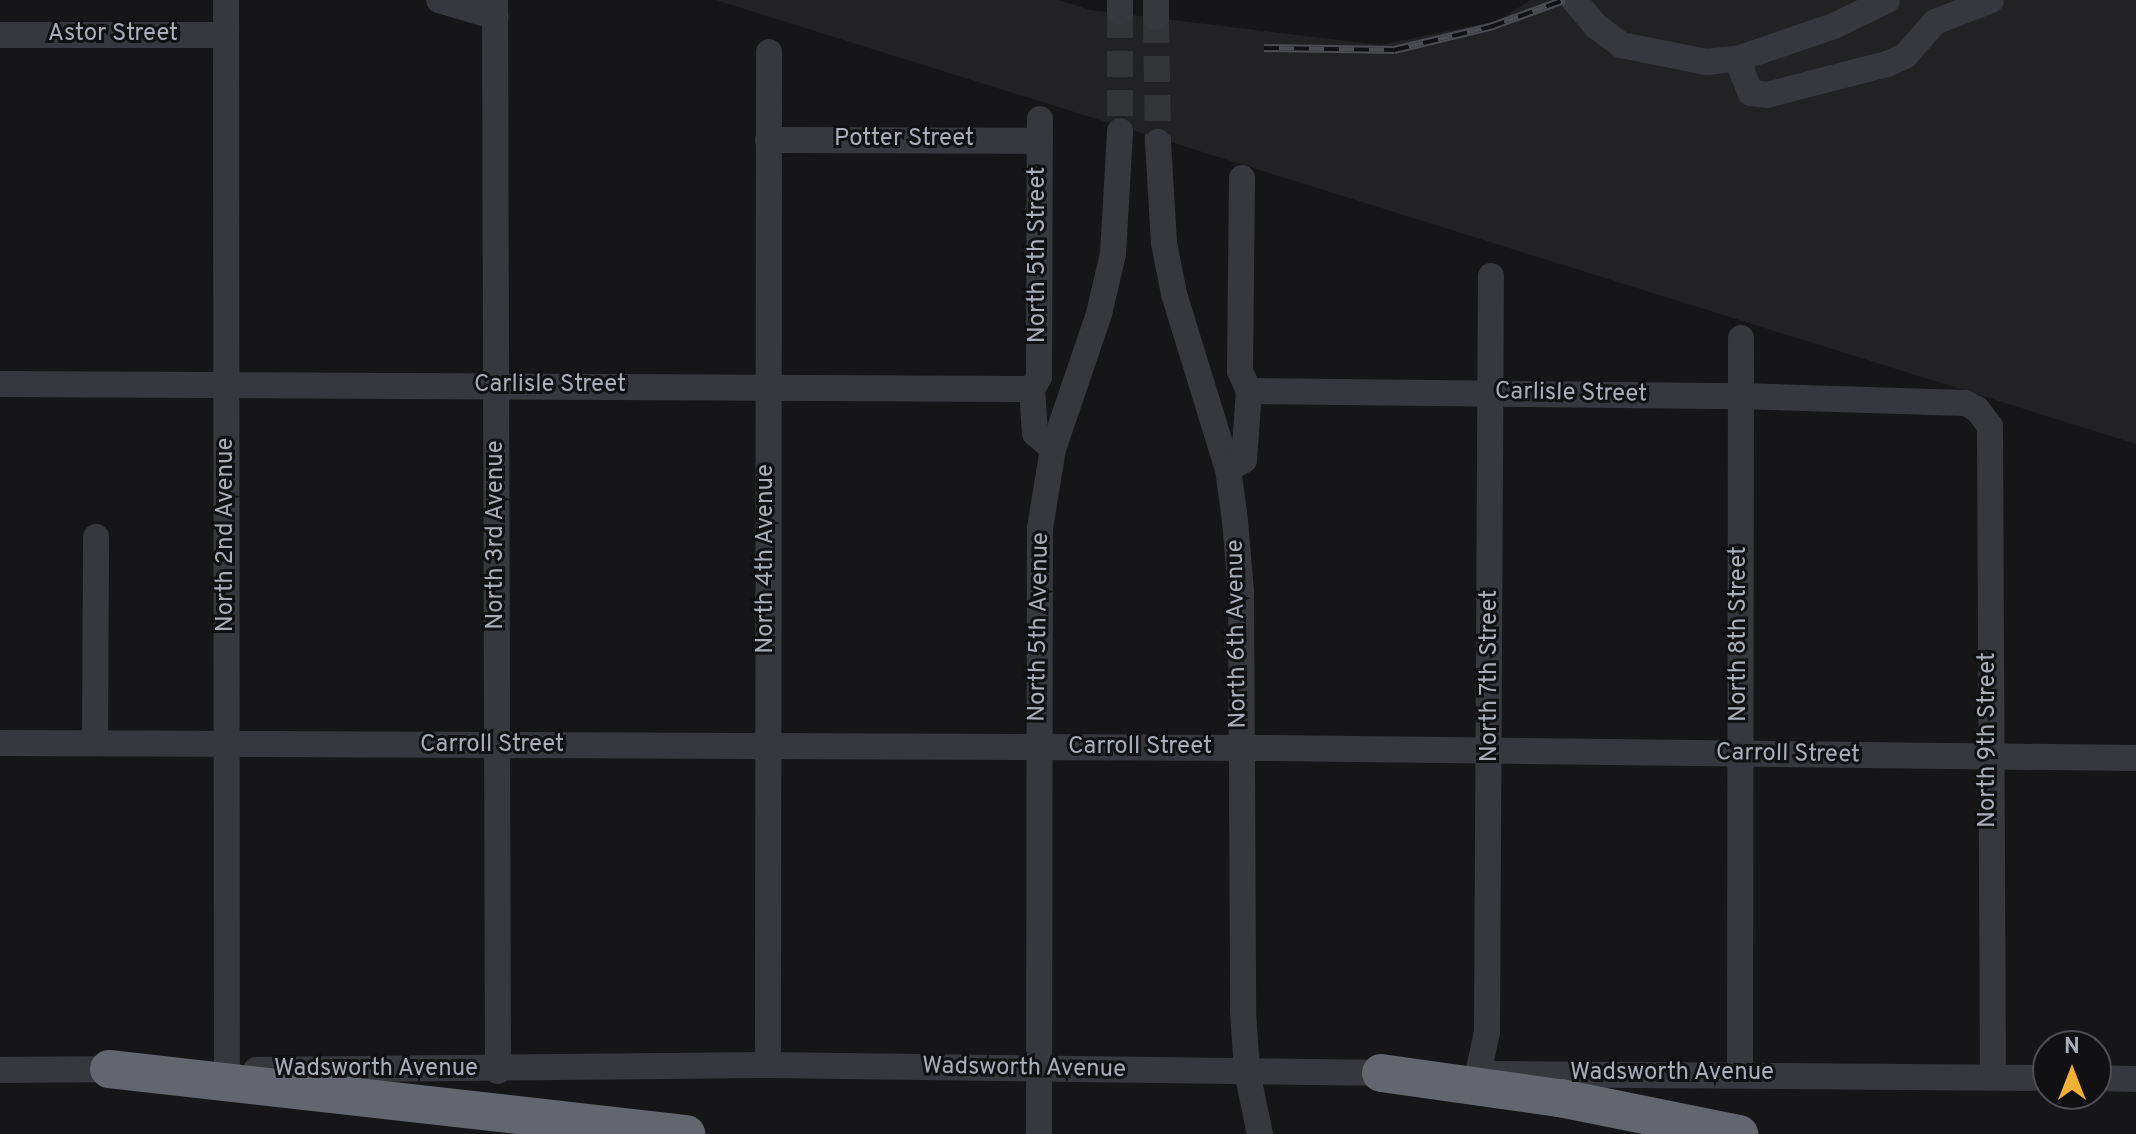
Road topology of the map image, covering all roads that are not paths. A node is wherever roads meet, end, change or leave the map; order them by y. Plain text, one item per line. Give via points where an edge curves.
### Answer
1 (226, 0) edge
2 (439, 0) edge
3 (1574, 0) edge
4 (1887, 0) edge
5 (1991, 0) edge
6 (496, 8) edge
7 (0, 35) edge
8 (225, 35) junction
9 (769, 52) dead end
10 (1737, 59) junction
11 (1040, 130) joint
12 (1120, 131) tunnel mouth
13 (768, 140) junction
14 (1158, 142) tunnel mouth
15 (1242, 178) dead end
16 (1491, 276) dead end
17 (1741, 338) dead end
18 (0, 384) edge
19 (227, 386) junction
20 (496, 386) junction
21 (767, 388) junction
22 (1032, 389) junction
23 (1249, 391) junction
24 (1489, 393) junction
25 (1740, 396) junction
26 (1977, 409) joint
27 (1053, 449) junction
28 (1228, 469) junction
29 (96, 537) dead end
30 (0, 743) edge
31 (95, 743) junction
32 (226, 743) junction
33 (768, 746) junction
34 (498, 747) junction
35 (1039, 748) junction
36 (1240, 748) junction
37 (1492, 750) junction
38 (1740, 754) junction
39 (1989, 757) junction
40 (2136, 758) edge
41 (768, 1065) junction
42 (109, 1069) junction
43 (0, 1070) edge
44 (227, 1070) junction
45 (498, 1071) junction
46 (1040, 1071) junction
47 (1247, 1072) junction
48 (1381, 1073) junction
49 (1478, 1074) junction
50 (1740, 1074) junction
51 (1993, 1077) junction
52 (2032, 1078) edge
53 (2112, 1078) edge
54 (2136, 1079) edge
55 (686, 1134) edge
56 (1039, 1134) edge
57 (1260, 1134) edge
58 (1739, 1134) edge

1 - 8 street, North 2nd Avenue
2 - 6 street
3 - 10 street via 1621,45 1706,62
4 - 10 street via 1834,26
5 - 10 street via 1935,22 1905,56 1887,64 1767,95 1751,93
6 - 20 street, North 3rd Avenue
7 - 8 street, Astor Street
8 - 19 street, North 2nd Avenue
9 - 13 street, North 4th Avenue
11 - 13 street, Potter Street
11 - 22 street, North 5th Street via 1039,377
12 - 27 street, North 5th Avenue via 1113,254 1099,314
13 - 21 street, North 4th Avenue
14 - 28 street, North 6th Avenue via 1164,243 1174,294
15 - 23 street via 1240,371
16 - 24 street, North 7th Street
17 - 25 street, North 8th Street
18 - 19 street, Carlisle Street
19 - 20 street, Carlisle Street
19 - 32 street, North 2nd Avenue
20 - 21 street, Carlisle Street
20 - 34 street, North 3rd Avenue
21 - 22 street, Carlisle Street
21 - 33 street, North 4th Avenue
22 - 27 street via 1035,433
23 - 24 street, Carlisle Street
23 - 28 street via 1244,460
24 - 25 street, Carlisle Street
24 - 37 street, North 7th Street
25 - 26 street, Carlisle Street via 1965,403
25 - 38 street, North 8th Street
26 - 39 street, North 9th Street via 1990,426
27 - 35 street, North 5th Avenue via 1039,541
28 - 36 street, North 6th Avenue via 1241,591
29 - 31 street
30 - 31 street, Carroll Street
31 - 32 street, Carroll Street
32 - 34 street, Carroll Street
32 - 44 street, North 2nd Avenue
33 - 34 street, Carroll Street
33 - 35 street, Carroll Street
33 - 41 street, North 4th Avenue
34 - 45 street, North 3rd Avenue
35 - 36 street, Carroll Street
35 - 46 street, North 5th Avenue
36 - 37 street, Carroll Street
36 - 47 street, North 6th Avenue
37 - 38 street, Carroll Street
37 - 49 street, North 7th Street via 1487,1032
38 - 39 street, Carroll Street
38 - 50 street, North 8th Street
39 - 40 street, Carroll Street
39 - 51 street, North 9th Street
41 - 45 street, Wadsworth Avenue
41 - 46 street, Wadsworth Avenue
42 - 43 street, Wadsworth Avenue
42 - 44 street, Wadsworth Avenue
42 - 55 highway
44 - 45 street, Wadsworth Avenue
46 - 47 street, Wadsworth Avenue
46 - 56 street, North 5th Avenue
47 - 48 street, Wadsworth Avenue
47 - 57 street, North 6th Avenue
48 - 49 street, Wadsworth Avenue
48 - 58 highway via 1560,1098
49 - 50 street, Wadsworth Avenue
50 - 51 street, Wadsworth Avenue
51 - 52 street, Wadsworth Avenue
53 - 54 street

